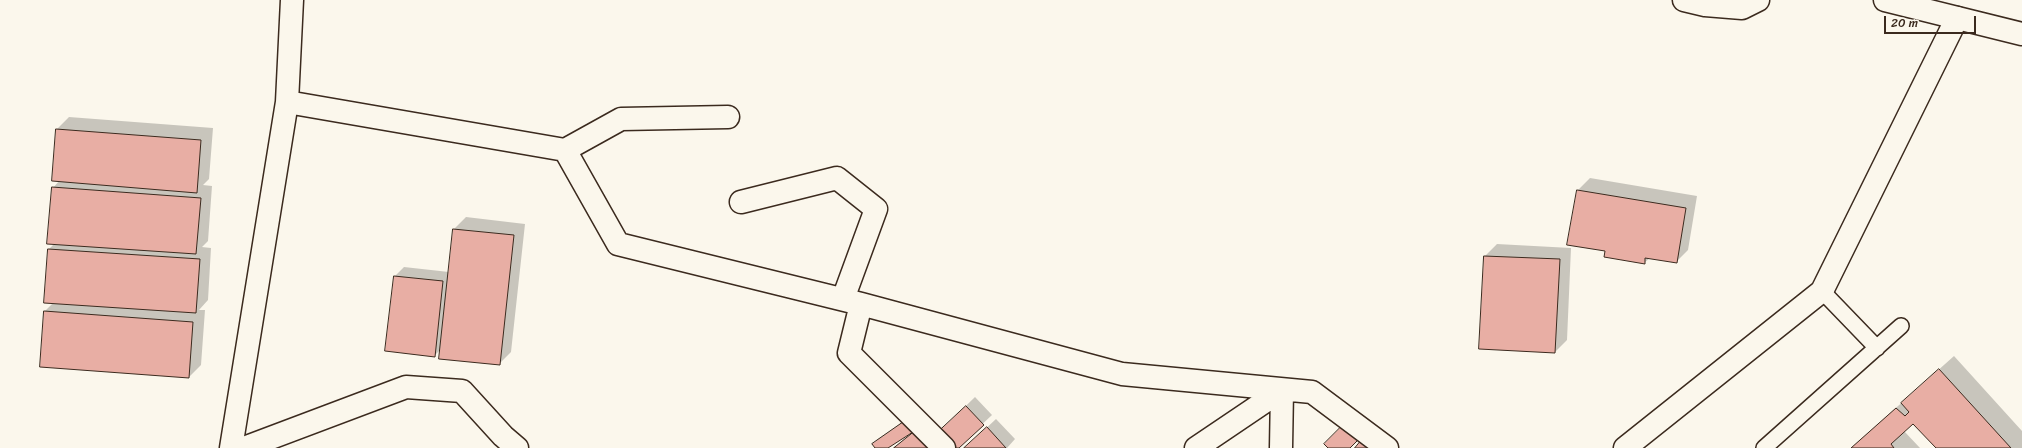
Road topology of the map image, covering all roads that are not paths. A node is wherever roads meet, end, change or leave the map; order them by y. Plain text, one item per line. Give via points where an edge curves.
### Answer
1 (292, 0) edge
2 (1684, 0) edge
3 (1758, 0) edge
4 (1885, 0) edge
5 (1957, 18) junction
6 (2022, 34) edge
7 (287, 102) junction
8 (728, 117) dead end
9 (565, 150) junction
10 (741, 202) dead end
11 (1822, 291) junction
12 (852, 302) junction
13 (1901, 326) dead end
14 (1877, 348) junction
15 (1282, 390) junction
16 (510, 444) edge
17 (231, 448) edge
18 (244, 448) edge
19 (944, 448) edge
20 (1196, 448) edge
21 (1281, 448) edge
22 (1387, 448) edge
23 (1625, 448) edge
24 (1764, 448) edge

1 - 7 street
2 - 3 street via 1705,5 1742,8
4 - 5 street
5 - 6 street
5 - 11 street
7 - 9 street
7 - 17 street
8 - 9 street via 621,119
9 - 12 street via 618,244
10 - 12 street via 837,178 876,208
11 - 14 lane
11 - 23 street
12 - 15 street via 1122,374
12 - 19 street via 849,353
13 - 14 lane
14 - 24 lane
15 - 20 street
15 - 21 street
15 - 22 street via 1312,392
16 - 18 street via 462,391 406,387

